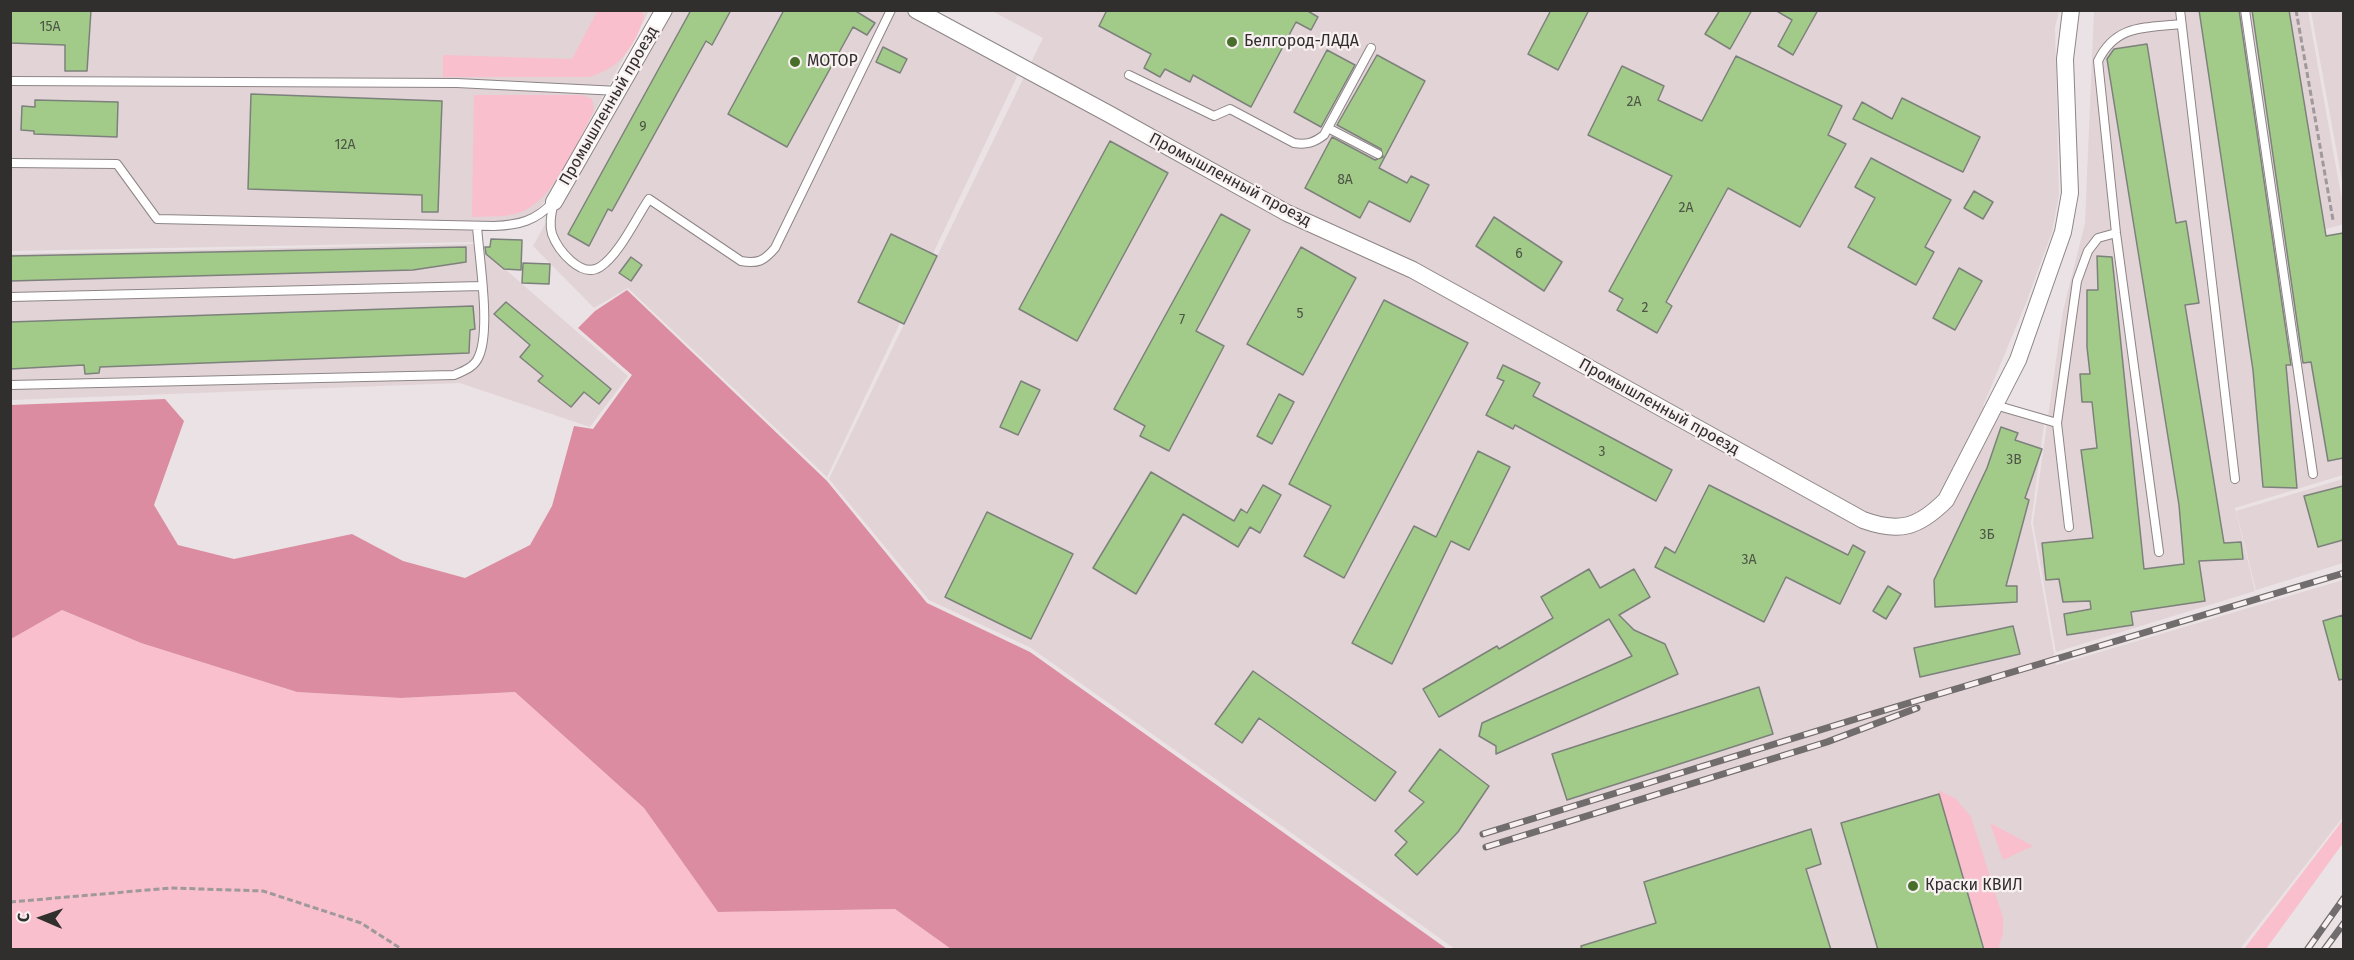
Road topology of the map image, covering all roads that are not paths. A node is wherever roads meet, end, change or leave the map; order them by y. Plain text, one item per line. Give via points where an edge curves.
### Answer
1 (664, 10) edge
2 (891, 10) edge
3 (916, 10) edge
4 (2071, 10) edge
5 (2180, 10) edge
6 (2245, 10) edge
7 (2181, 24) junction
8 (1371, 48) dead end
9 (1129, 75) dead end
10 (10, 81) edge
11 (620, 91) junction
12 (1328, 128) junction
13 (1378, 154) dead end
14 (10, 163) edge
15 (554, 202) junction
16 (477, 226) junction
17 (2116, 233) junction
18 (482, 286) junction
19 (10, 297) edge
20 (10, 385) edge
21 (1995, 405) junction
22 (2057, 423) junction
23 (2313, 474) dead end
24 (2235, 478) dead end
25 (2068, 527) dead end
26 (2160, 552) dead end

1 - 11 street, Промышленный проезд
2 - 15 lane via 775,248 766,259 755,263 741,261 649,199 609,260 598,269 587,270 558,247 550,219
3 - 21 street, Промышленный проезд via 1287,213 1413,270 1882,527 1905,527 1928,518 1946,500
4 - 21 street, Промышленный проезд via 2065,58 2070,193 2063,232 2018,360
5 - 7 lane
6 - 23 lane
7 - 17 lane via 2120,33 2106,45 2098,61
7 - 24 lane
8 - 12 lane
9 - 12 lane via 1214,116 1230,109 1294,143 1317,141
10 - 11 lane via 457,83
11 - 15 street, Промышленный проезд
12 - 13 lane
14 - 16 lane via 117,164 157,219
15 - 16 lane via 537,218 526,222
16 - 18 lane
17 - 22 lane via 2098,238 2081,266
17 - 26 lane
18 - 19 lane
18 - 20 lane via 479,357 468,370 454,375
21 - 22 lane
22 - 25 lane

